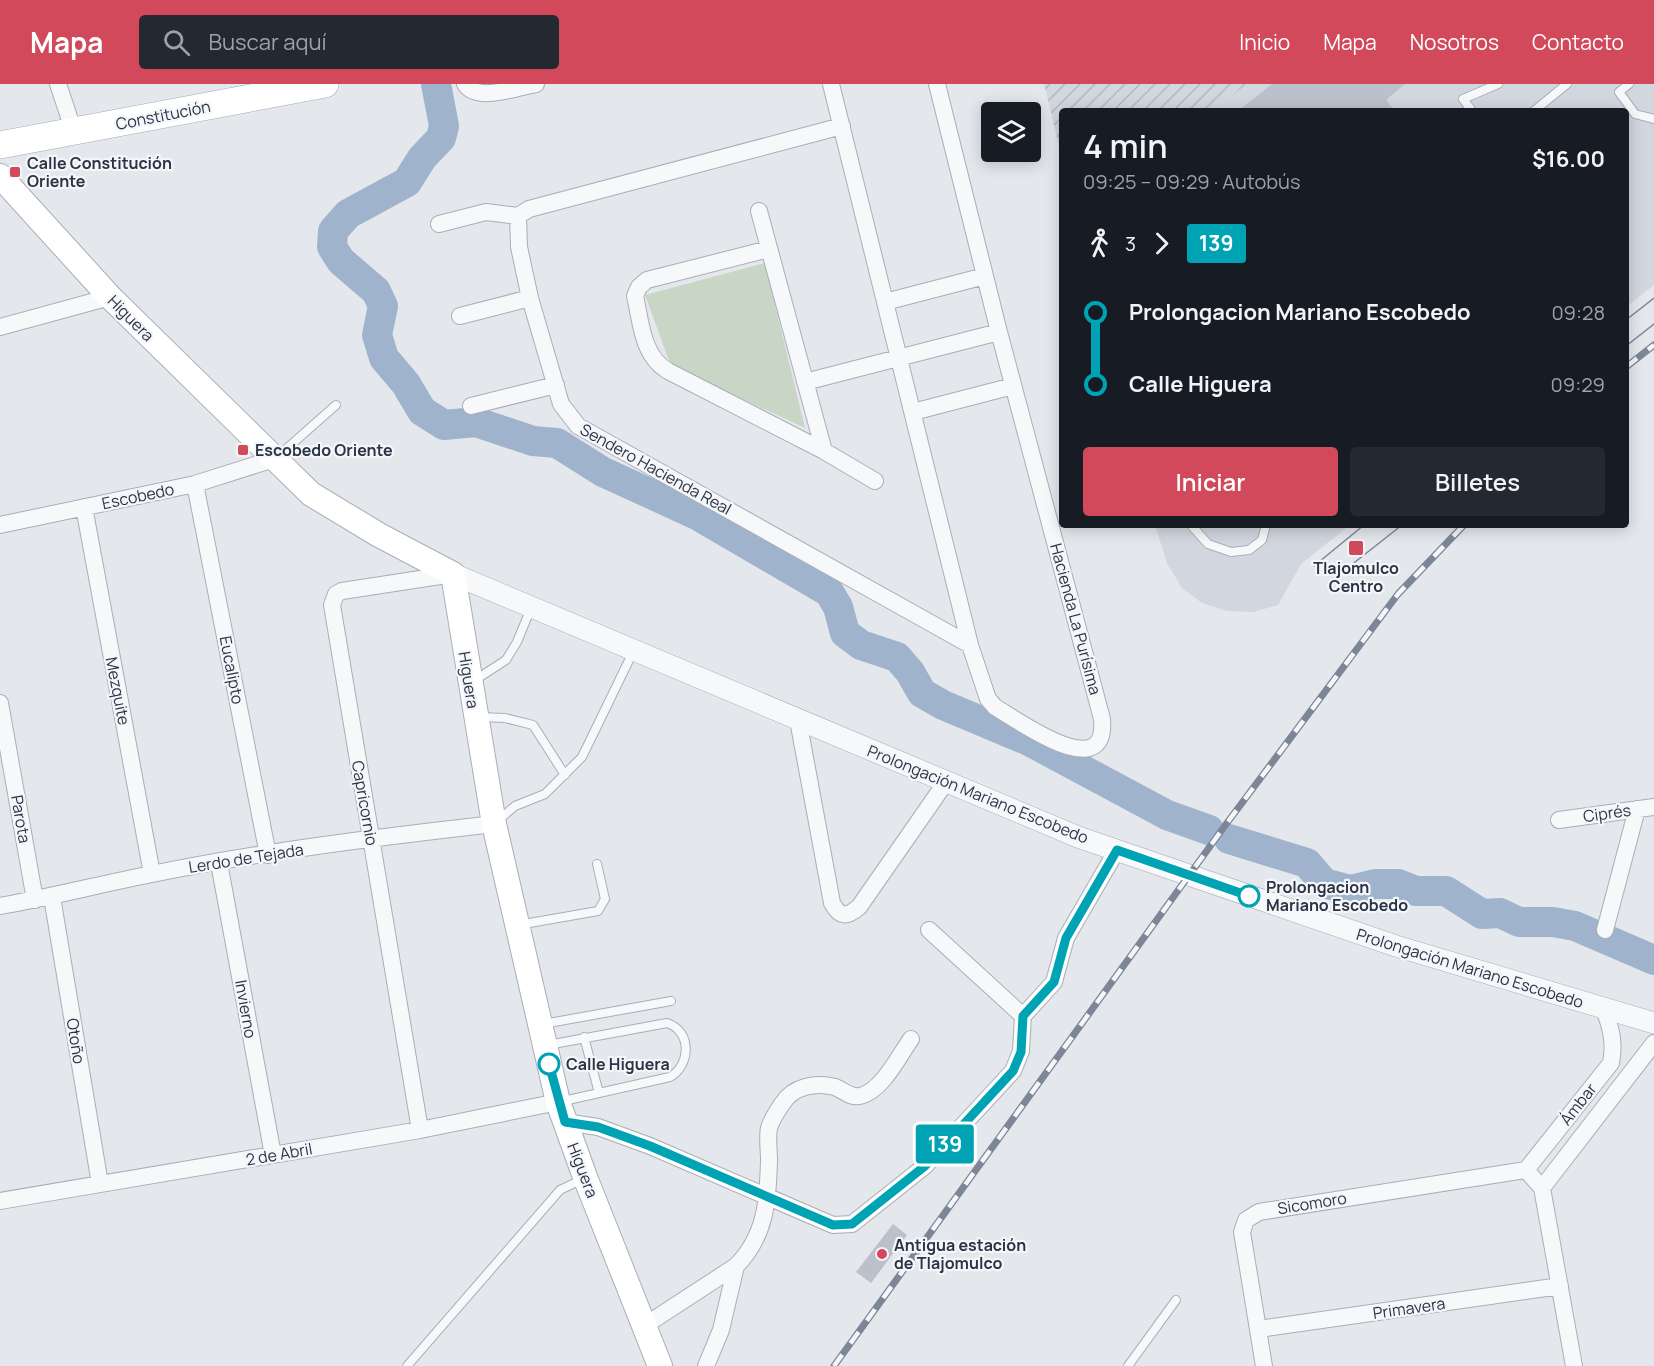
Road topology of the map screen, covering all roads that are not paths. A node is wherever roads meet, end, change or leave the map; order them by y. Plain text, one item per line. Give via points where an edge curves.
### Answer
1 (58, 84) edge
2 (325, 84) edge
3 (465, 84) edge
4 (536, 84) edge
5 (831, 84) edge
6 (937, 84) edge
7 (1498, 84) edge
8 (1568, 84) edge
9 (1629, 84) edge
10 (1470, 108) edge
11 (1538, 108) edge
12 (1654, 119) edge
13 (842, 126) junction
14 (74, 132) junction
15 (0, 145) edge
16 (0, 176) edge
17 (759, 211) dead end
18 (518, 216) junction
19 (439, 224) dead end
20 (769, 249) junction
21 (985, 276) junction
22 (110, 297) junction
23 (530, 298) junction
24 (885, 302) junction
25 (460, 316) dead end
26 (0, 327) edge
27 (999, 332) junction
28 (898, 356) junction
29 (806, 382) junction
30 (556, 385) junction
31 (1013, 386) junction
32 (336, 405) dead end
33 (471, 406) dead end
34 (913, 412) junction
35 (824, 451) junction
36 (274, 459) junction
37 (875, 481) dead end
38 (195, 484) junction
39 (84, 507) junction
40 (0, 525) edge
41 (1194, 528) edge
42 (1265, 528) edge
43 (453, 574) junction
44 (532, 607) junction
45 (970, 645) junction
46 (634, 651) junction
47 (469, 684) junction
48 (0, 703) edge
49 (475, 716) junction
50 (798, 720) junction
51 (564, 775) junction
52 (946, 782) junction
53 (1646, 808) edge
54 (1559, 820) dead end
55 (494, 824) junction
56 (371, 838) junction
57 (1117, 850) junction
58 (268, 855) junction
59 (219, 863) junction
60 (597, 864) dead end
61 (152, 874) junction
62 (52, 897) junction
63 (35, 900) junction
64 (0, 906) edge
65 (518, 925) junction
66 (928, 930) dead end
67 (1605, 930) dead end
68 (670, 1001) dead end
69 (1604, 1009) junction
70 (1023, 1016) junction
71 (1654, 1023) edge
72 (542, 1035) junction
73 (584, 1037) junction
74 (911, 1039) dead end
75 (1654, 1043) edge
76 (598, 1093) junction
77 (561, 1112) junction
78 (420, 1130) junction
79 (273, 1155) junction
80 (1526, 1170) junction
81 (585, 1178) junction
82 (100, 1184) junction
83 (1542, 1188) junction
84 (768, 1196) junction
85 (0, 1201) edge
86 (736, 1266) junction
87 (1560, 1286) junction
88 (1176, 1300) dead end
89 (644, 1326) junction
90 (1258, 1329) junction
91 (406, 1366) edge
92 (660, 1366) edge
93 (706, 1366) edge
94 (1128, 1366) edge
95 (1264, 1366) edge
96 (1574, 1366) edge

1 - 14 street
2 - 14 main road, Constitución
3 - 4 street via 469,91 478,94
5 - 13 street
6 - 21 street, Hacienda La Purísima
7 - 10 lane via 1463,99
8 - 11 lane
9 - 12 lane via 1619,92 1635,114
13 - 18 street via 529,209
13 - 24 street
14 - 15 main road, Constitución
16 - 22 main road, Higuera
17 - 20 street
18 - 19 street via 486,212
18 - 23 street, Sendero Hacienda Real via 519,247
20 - 29 street
20 - 35 street via 647,280 639,287 635,296 649,354 668,371
21 - 24 street
21 - 27 street, Hacienda La Purísima
22 - 26 street
22 - 36 main road, Higuera
23 - 25 street
23 - 30 street, Sendero Hacienda Real
24 - 28 street
27 - 28 street
27 - 31 street, Hacienda La Purísima
28 - 29 street
28 - 34 street
29 - 35 street
30 - 33 street
30 - 45 street, Sendero Hacienda Real via 561,404 578,426
31 - 34 street
31 - 45 street, Hacienda La Purísima via 1102,718 1103,733 1098,743 1078,749 1056,743 995,707 988,699
32 - 36 lane
34 - 45 street
35 - 37 street
36 - 38 street, Escobedo
36 - 43 main road, Higuera via 312,494
38 - 39 street, Escobedo
38 - 58 street, Eucalipto
39 - 40 street, Escobedo
39 - 61 street, Mezquite
41 - 42 lane via 1208,544 1231,552 1249,550 1262,540
43 - 44 street, Prolongación Mariano Escobedo
43 - 47 main road, Higuera
43 - 56 street, Capricornio via 342,591 333,599
44 - 46 street, Prolongación Mariano Escobedo
44 - 47 lane via 506,660
46 - 50 street, Prolongación Mariano Escobedo
46 - 51 lane via 582,757
47 - 49 main road, Higuera
48 - 63 street, Parota
49 - 51 lane via 533,725
49 - 55 main road, Higuera
50 - 52 street, Prolongación Mariano Escobedo
50 - 52 street via 832,903 843,916 859,907
51 - 55 lane via 545,794 515,806
52 - 57 street, Prolongación Mariano Escobedo
53 - 54 street, Ciprés
53 - 67 street
55 - 56 street, Lerdo de Tejada
55 - 65 main road, Higuera
56 - 58 street, Lerdo de Tejada
56 - 78 street, Capricornio
57 - 69 street, Prolongación Mariano Escobedo via 1396,946
57 - 70 street via 1076,917 1054,982
58 - 59 street, Lerdo de Tejada
59 - 61 street, Lerdo de Tejada
59 - 79 street, Invierno
60 - 65 lane via 605,899 598,911
61 - 62 street, Lerdo de Tejada
62 - 63 street, Lerdo de Tejada
62 - 82 street, Otoño
63 - 64 street, Lerdo de Tejada
65 - 72 main road, Higuera
66 - 70 street
68 - 72 lane
69 - 71 street, Prolongación Mariano Escobedo
69 - 80 street, Ámbar via 1612,1029 1611,1063
70 - 84 street via 1021,1052 1013,1071 925,1166 867,1214 852,1224 833,1225
72 - 73 lane
72 - 77 main road, Higuera
73 - 76 lane
73 - 76 lane via 667,1023 684,1037 685,1062 679,1072
74 - 84 street via 877,1086 860,1096 814,1084 798,1089 783,1101 769,1128
75 - 83 street, Ámbar
76 - 77 lane
77 - 78 street, 2 de Abril
77 - 81 main road, Higuera
77 - 84 street
78 - 79 street, 2 de Abril
79 - 82 street, 2 de Abril
80 - 83 street
80 - 90 street, Sicomoro via 1259,1212 1246,1220 1242,1232
81 - 89 main road, Higuera
81 - 91 lane via 560,1190
82 - 85 street, 2 de Abril
83 - 87 street
84 - 86 street via 762,1229
86 - 89 street
86 - 93 street via 721,1330
87 - 90 street, Primavera
87 - 96 street
88 - 94 lane
89 - 92 main road, Higuera
90 - 95 street, Sicomoro

